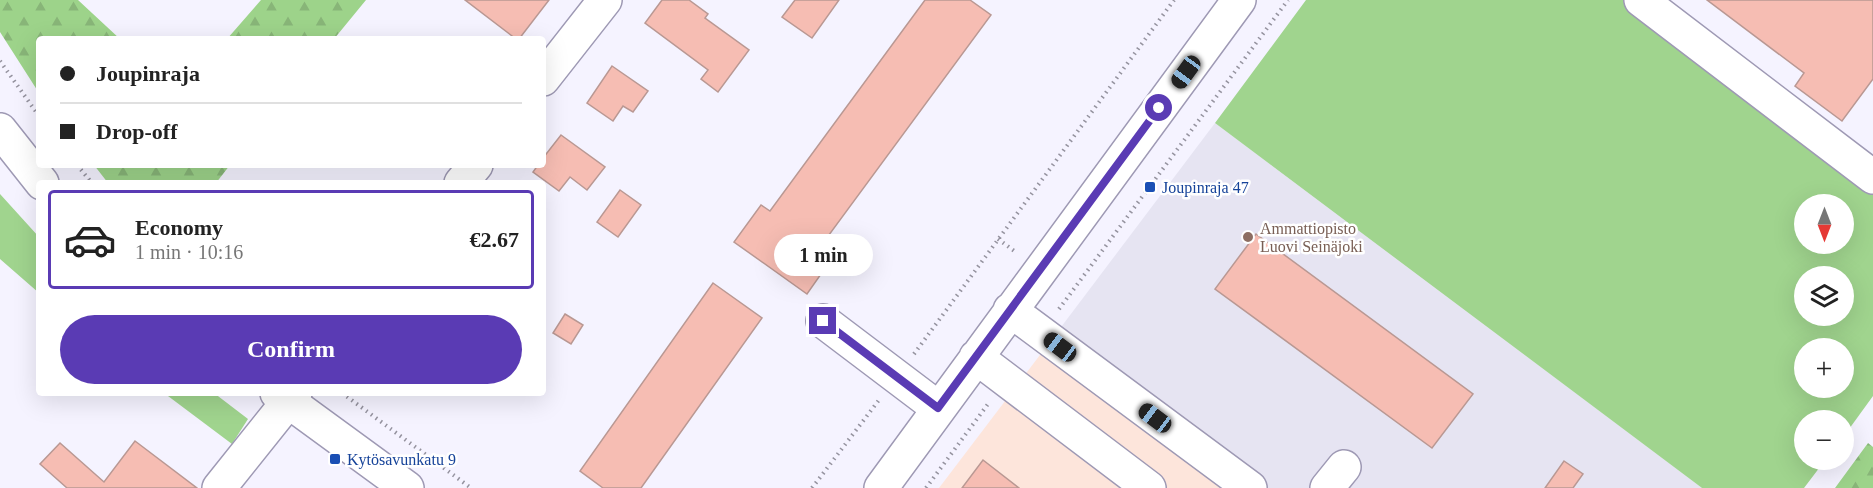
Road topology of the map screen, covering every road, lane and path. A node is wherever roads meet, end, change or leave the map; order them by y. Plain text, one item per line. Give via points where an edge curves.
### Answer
1 (605, 0) edge
2 (1174, 0) edge
3 (1239, 0) edge
4 (1288, 0) edge
5 (1641, 0) edge
6 (0, 61) edge
7 (546, 75) edge
8 (36, 112) edge
9 (0, 130) edge
10 (80, 168) edge
11 (474, 168) edge
12 (1873, 177) edge
13 (40, 180) edge
14 (90, 180) edge
15 (464, 180) edge
16 (1010, 310) junction
17 (823, 321) dead end
18 (1041, 333) junction
19 (975, 357) junction
20 (897, 376) junction
21 (1006, 380) junction
22 (287, 396) edge
23 (346, 396) edge
24 (938, 408) junction
25 (219, 488) edge
26 (407, 488) edge
27 (471, 488) edge
28 (812, 488) edge
29 (881, 488) edge
30 (926, 488) edge
31 (1149, 488) edge
32 (1250, 488) edge

1 - 7 street
2 - 20 path
3 - 16 street
4 - 18 path
5 - 12 street
6 - 8 path
9 - 13 street
10 - 14 path
11 - 15 street
16 - 18 street
16 - 19 street
17 - 20 street
18 - 32 street
19 - 21 street
19 - 24 street
20 - 24 street
20 - 28 path
21 - 30 path
21 - 31 street
22 - 25 street
22 - 26 street
23 - 27 path
24 - 29 street

